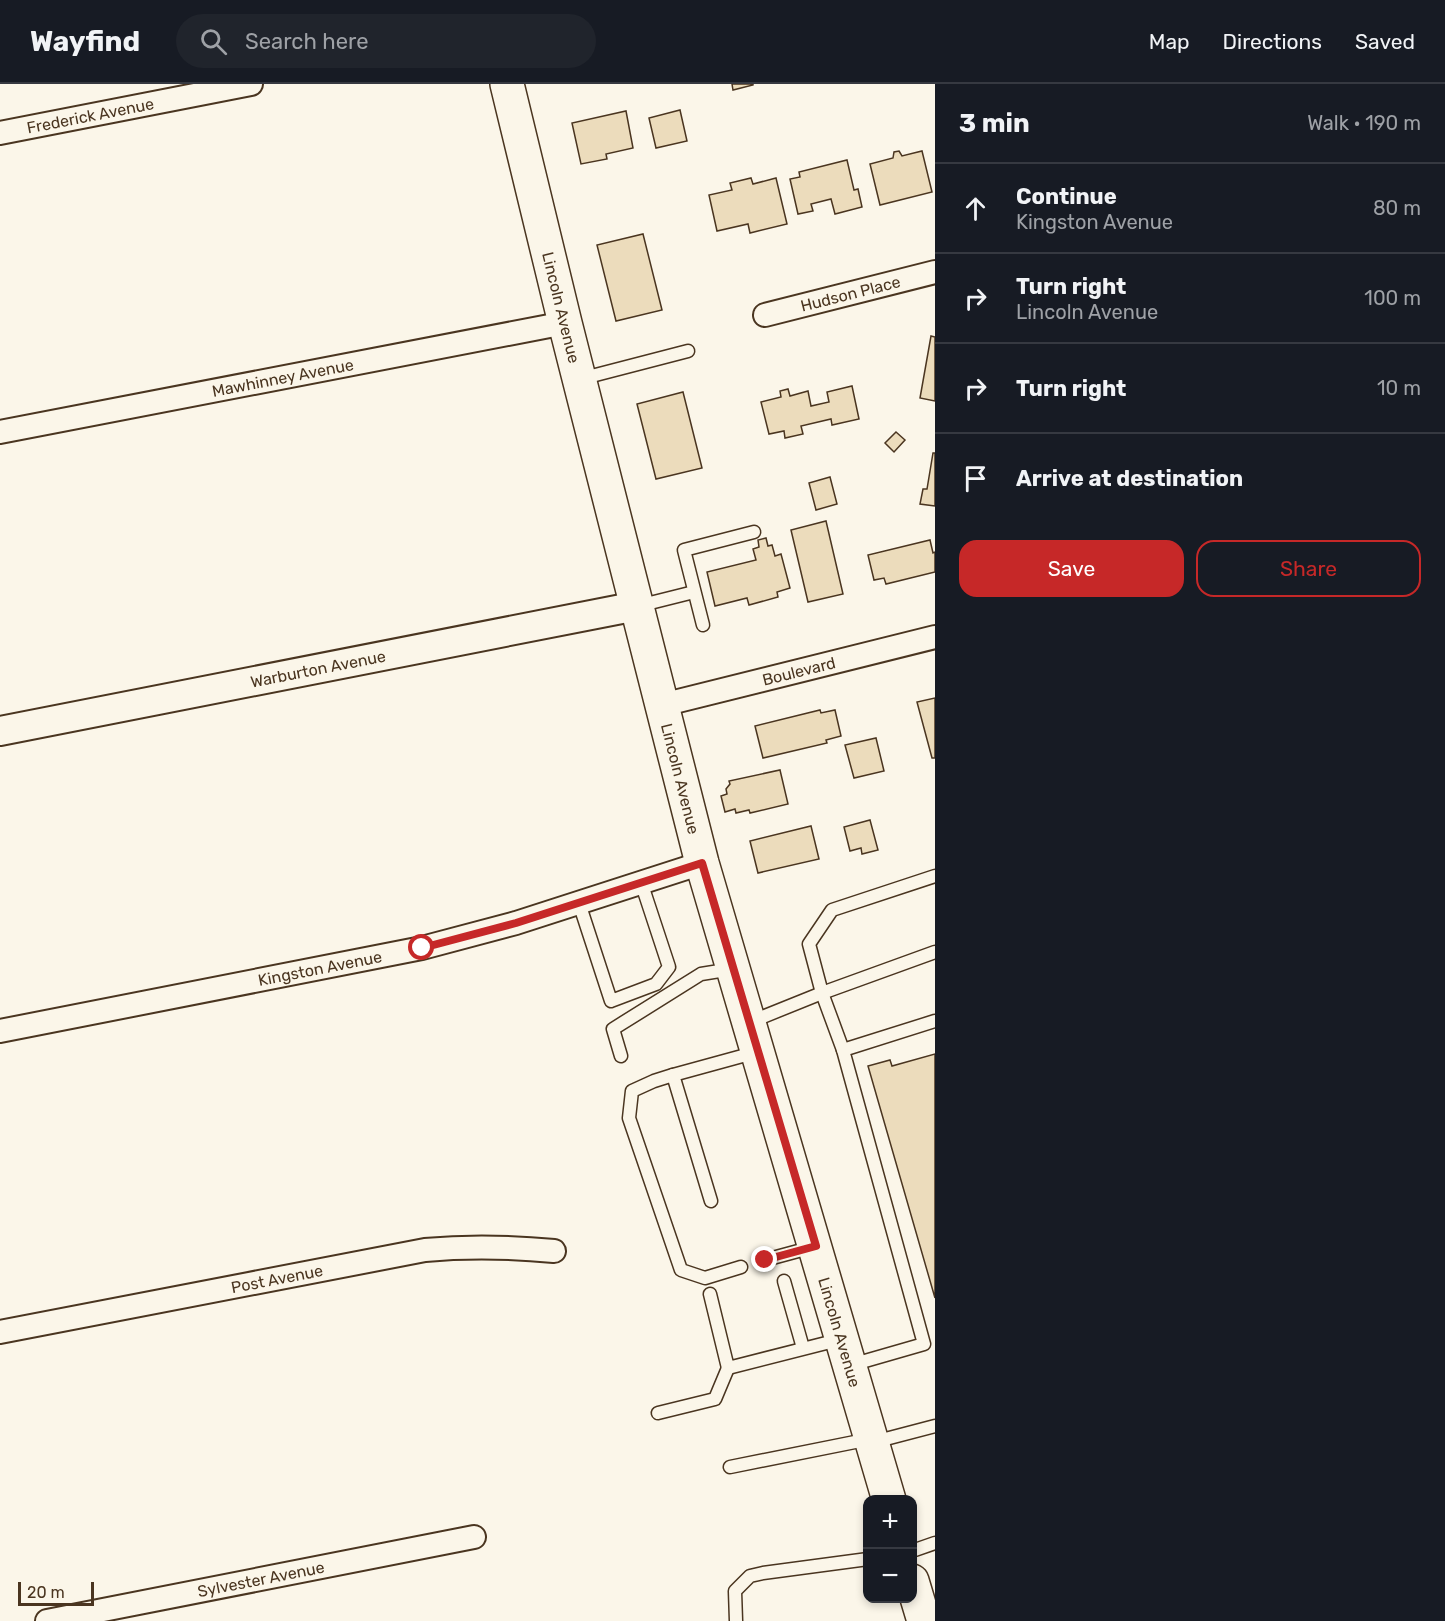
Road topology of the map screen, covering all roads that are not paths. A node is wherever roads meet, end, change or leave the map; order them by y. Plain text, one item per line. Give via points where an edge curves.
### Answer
1 (251, 84) edge
2 (507, 84) edge
3 (0, 133) edge
4 (935, 272) edge
5 (765, 315) dead end
6 (565, 323) junction
7 (688, 351) dead end
8 (579, 379) junction
9 (0, 432) edge
10 (754, 532) dead end
11 (694, 592) junction
12 (637, 606) junction
13 (703, 625) dead end
14 (935, 637) edge
15 (662, 705) junction
16 (0, 731) edge
17 (702, 863) junction
18 (935, 876) edge
19 (642, 882) junction
20 (579, 903) junction
21 (935, 952) edge
22 (733, 969) junction
23 (822, 993) junction
24 (935, 1021) edge
25 (0, 1031) edge
26 (753, 1037) junction
27 (843, 1050) junction
28 (621, 1056) dead end
29 (673, 1075) junction
30 (711, 1201) dead end
31 (816, 1246) junction
32 (554, 1251) dead end
33 (765, 1260) dead end
34 (741, 1267) dead end
35 (784, 1281) dead end
36 (710, 1294) dead end
37 (0, 1332) edge
38 (930, 1343) edge
39 (803, 1348) junction
40 (847, 1352) junction
41 (728, 1368) junction
42 (658, 1413) dead end
43 (935, 1426) edge
44 (873, 1441) junction
45 (730, 1467) dead end
46 (888, 1495) edge
47 (474, 1537) dead end
48 (935, 1543) edge
49 (917, 1549) edge
50 (863, 1560) edge
51 (917, 1598) edge
52 (47, 1621) edge
53 (736, 1621) edge
54 (924, 1621) edge

1 - 3 street, Frederick Avenue
2 - 6 main road, Lincoln Avenue
4 - 5 street, Hudson Place
6 - 8 main road, Lincoln Avenue
6 - 9 street, Mawhinney Avenue
7 - 8 lane
8 - 12 main road, Lincoln Avenue
10 - 11 lane via 684,550
11 - 12 lane
11 - 13 lane
12 - 15 main road, Lincoln Avenue
12 - 16 street, Warburton Avenue
14 - 15 street, Boulevard
15 - 17 main road, Lincoln Avenue
17 - 19 street, Kingston Avenue
17 - 22 main road, Lincoln Avenue
18 - 23 lane via 832,910 809,944
19 - 20 street, Kingston Avenue
19 - 20 lane via 669,967 656,984 611,1001
20 - 25 street, Kingston Avenue via 422,948
21 - 23 lane
22 - 26 main road, Lincoln Avenue
22 - 28 lane via 701,974 612,1029
23 - 26 lane
23 - 27 lane
24 - 27 lane
26 - 29 lane
26 - 31 main road, Lincoln Avenue
27 - 38 lane
29 - 30 lane
29 - 34 lane via 632,1091 629,1118 681,1270 705,1278
31 - 33 lane
31 - 40 main road, Lincoln Avenue
32 - 37 street, Post Avenue via 466,1246 425,1250
35 - 39 lane
36 - 41 lane
38 - 40 lane
39 - 40 lane
39 - 41 lane
40 - 44 main road, Lincoln Avenue
41 - 42 lane via 715,1399
43 - 44 lane
44 - 45 lane
44 - 46 main road, Lincoln Avenue
47 - 52 street, Sylvester Avenue
48 - 49 lane
50 - 53 lane via 750,1576 735,1591
51 - 54 main road

